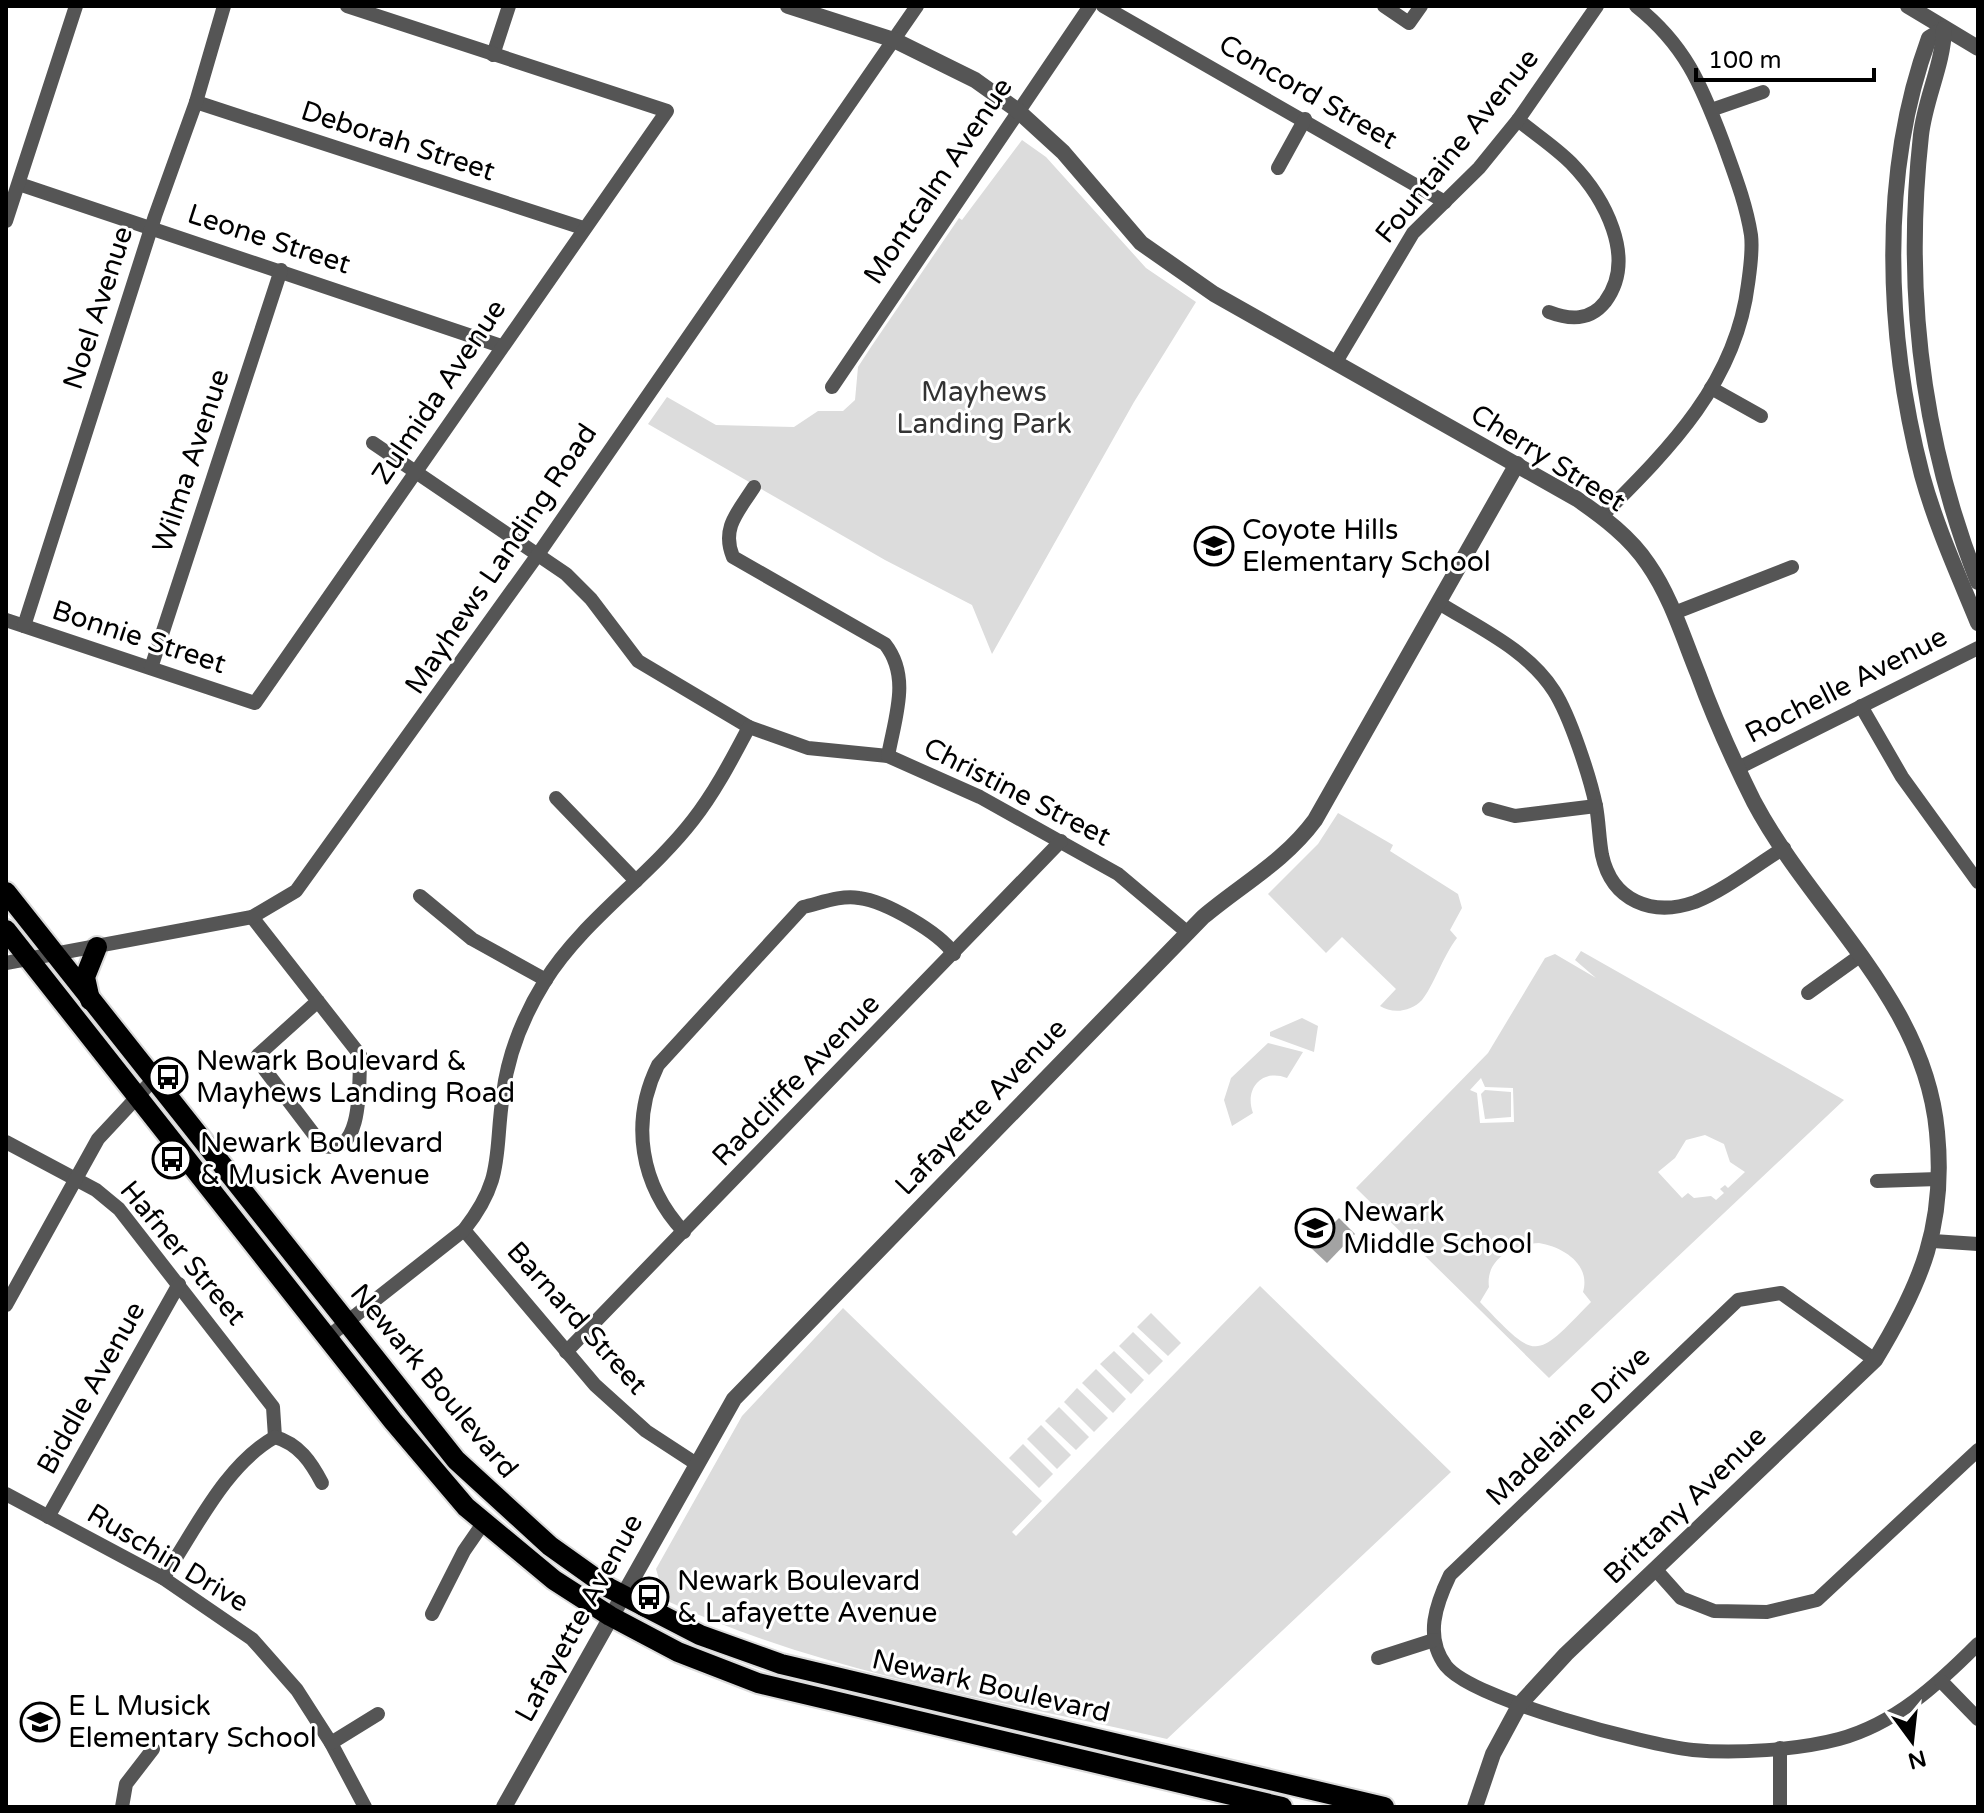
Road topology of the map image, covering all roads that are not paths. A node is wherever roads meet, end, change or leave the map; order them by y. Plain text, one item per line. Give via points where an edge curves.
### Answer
1 (76, 6) edge
2 (224, 6) edge
3 (347, 6) edge
4 (509, 6) edge
5 (788, 6) edge
6 (917, 6) edge
7 (1090, 6) edge
8 (1103, 6) edge
9 (1384, 6) edge
10 (1421, 6) edge
11 (1597, 6) edge
12 (1636, 6) edge
13 (1908, 6) edge
14 (1944, 29) junction
15 (894, 40) junction
16 (1978, 48) edge
17 (493, 55) junction
18 (1763, 92) dead end
19 (196, 102) junction
20 (1017, 110) junction
21 (1711, 110) junction
22 (1305, 119) junction
23 (1518, 120) junction
24 (1278, 168) dead end
25 (19, 184) junction
26 (1445, 202) junction
27 (6, 221) edge
28 (151, 228) junction
29 (583, 228) junction
30 (281, 270) junction
31 (1549, 312) dead end
32 (501, 346) junction
33 (1336, 362) junction
34 (832, 387) dead end
35 (1711, 388) junction
36 (1761, 416) dead end
37 (373, 443) dead end
38 (1517, 464) junction
39 (416, 470) junction
40 (754, 487) dead end
41 (1602, 516) junction
42 (539, 553) junction
43 (1792, 567) dead end
44 (1978, 582) edge
45 (1439, 603) junction
46 (1674, 613) junction
47 (6, 620) edge
48 (1978, 623) edge
49 (24, 626) junction
50 (1978, 648) edge
51 (151, 668) junction
52 (255, 703) joint
53 (1861, 706) junction
54 (749, 727) junction
55 (888, 756) junction
56 (1738, 768) junction
57 (556, 798) dead end
58 (1596, 806) junction
59 (1489, 809) dead end
60 (1061, 841) junction
61 (1784, 848) junction
62 (636, 881) junction
63 (1978, 882) edge
64 (6, 892) edge
65 (420, 896) dead end
66 (252, 917) junction
67 (6, 930) edge
68 (1188, 933) junction
69 (97, 947) junction
70 (954, 954) junction
71 (53, 955) junction
72 (1861, 955) junction
73 (28, 960) junction
74 (6, 963) edge
75 (546, 980) junction
76 (1808, 993) dead end
77 (90, 1000) junction
78 (318, 1001) junction
79 (146, 1088) junction
80 (6, 1142) edge
81 (1938, 1179) junction
82 (76, 1181) junction
83 (1877, 1181) dead end
84 (464, 1230) junction
85 (684, 1232) junction
86 (1933, 1241) junction
87 (1978, 1244) edge
88 (179, 1284) junction
89 (6, 1305) edge
90 (347, 1322) junction
91 (328, 1337) junction
92 (566, 1352) junction
93 (1875, 1360) junction
94 (275, 1437) junction
95 (1978, 1450) edge
96 (695, 1463) junction
97 (322, 1483) dead end
98 (6, 1494) edge
99 (48, 1517) junction
100 (484, 1522) junction
101 (1656, 1570) junction
102 (163, 1578) junction
103 (622, 1595) junction
104 (432, 1614) dead end
105 (610, 1616) junction
106 (1434, 1640) junction
107 (1978, 1644) edge
108 (1378, 1658) dead end
109 (1941, 1681) junction
110 (1520, 1704) junction
111 (378, 1714) dead end
112 (1978, 1719) edge
113 (331, 1743) junction
114 (1780, 1748) junction
115 (153, 1749) dead end
116 (1780, 1805) dead end
117 (122, 1807) edge
118 (365, 1807) edge
119 (504, 1807) edge
120 (1282, 1807) edge
121 (1384, 1807) edge
122 (1475, 1807) edge

1 - 25 street
2 - 19 street, Noel Avenue
3 - 17 street
4 - 17 street
5 - 15 street, Cherry Street
6 - 15 street, Mayhews Landing Road
7 - 20 street, Montcalm Avenue
8 - 22 street, Concord Street
9 - 10 street via 1409,23
11 - 23 street, Fountaine Avenue
12 - 21 street via 1661,26 1689,61
13 - 14 street
14 - 16 street
14 - 44 street via 1921,133 1912,253 1930,432
14 - 48 street via 1929,38 1903,127 1896,299 1905,389 1923,477
15 - 20 street, Cherry Street via 975,80
15 - 42 street, Mayhews Landing Road
17 - 29 street, Zulmida Avenue via 667,111
18 - 21 street
19 - 28 street, Noel Avenue
19 - 29 street, Deborah Street
20 - 33 street, Cherry Street via 1063,152 1141,243 1220,298
20 - 34 street, Montcalm Avenue
21 - 35 street via 1743,197 1752,239 1745,310 1736,341
22 - 24 street
22 - 26 street, Concord Street
23 - 26 street, Fountaine Avenue
23 - 31 street via 1586,182 1610,221 1619,254 1615,280 1599,309 1577,318
25 - 27 street
25 - 28 street, Leone Street
26 - 33 street, Fountaine Avenue via 1413,233
28 - 30 street, Leone Street
28 - 49 street, Noel Avenue
29 - 32 street, Zulmida Avenue
30 - 32 street, Leone Street
30 - 51 street, Wilma Avenue
32 - 39 street, Zulmida Avenue
33 - 38 street, Cherry Street
35 - 36 street
35 - 41 street via 1661,459
37 - 39 street, Christine Street
38 - 41 street, Cherry Street
38 - 45 street, Lafayette Avenue
39 - 42 street, Christine Street
39 - 52 street, Zulmida Avenue
40 - 55 street via 728,526 733,557 885,644 898,660 900,693
41 - 46 street, Cherry Street via 1647,562
42 - 54 street, Christine Street via 591,599 638,661
42 - 66 street, Mayhews Landing Road via 312,873 289,898
43 - 46 street
45 - 58 street via 1535,667 1556,693
45 - 68 street, Lafayette Avenue via 1299,842
46 - 56 street, Cherry Street
47 - 49 street, Bonnie Street
49 - 51 street, Bonnie Street
50 - 53 street, Rochelle Avenue
51 - 52 street, Bonnie Street
53 - 56 street, Rochelle Avenue
53 - 63 street via 1902,777
54 - 55 street, Christine Street via 808,748
54 - 62 street via 692,821
55 - 60 street, Christine Street
56 - 61 street, Cherry Street
57 - 62 street
58 - 59 street via 1515,816
58 - 61 street via 1611,880 1626,898 1647,907 1697,901
60 - 68 street, Christine Street via 1118,874
60 - 70 street, Radcliffe Avenue
61 - 72 street, Cherry Street
62 - 75 street
64 - 71 main road, Newark Boulevard
65 - 75 street via 472,939
66 - 69 street, Mayhews Landing Road
66 - 78 street
67 - 73 main road, Newark Boulevard
68 - 96 street, Lafayette Avenue via 754,1376
69 - 71 street, Mayhews Landing Road
69 - 77 main road via 85,977
70 - 85 street, Radcliffe Avenue
70 - 85 street via 940,938 860,897 803,907 658,1065 647,1088 641,1153 655,1190
71 - 73 street, Mayhews Landing Road
71 - 77 main road, Newark Boulevard
72 - 76 street
72 - 81 street, Cherry Street via 1890,995 1925,1070 1937,1130
73 - 74 street, Mayhews Landing Road
73 - 79 main road, Newark Boulevard
75 - 84 street via 523,1020 506,1073 491,1187
77 - 79 main road, Newark Boulevard
78 - 78 street via 360,1055 352,1133 331,1148 322,1145 258,1055
79 - 82 street via 98,1139
79 - 90 main road, Newark Boulevard
79 - 91 main road, Newark Boulevard
80 - 82 street, Hafner Street
81 - 83 street
81 - 86 street, Cherry Street
82 - 88 street, Hafner Street via 119,1209
82 - 89 street
84 - 90 street
84 - 92 street, Barnard Street
85 - 92 street, Radcliffe Avenue
86 - 87 street
86 - 93 street, Brittany Avenue via 1909,1303
88 - 94 street, Hafner Street via 273,1407
88 - 99 street, Biddle Avenue
90 - 91 street
90 - 103 main road, Newark Boulevard via 456,1460 550,1546
91 - 100 main road, Newark Boulevard via 402,1432
92 - 96 street, Barnard Street via 646,1431
93 - 101 street, Brittany Avenue
93 - 106 street, Madelaine Drive via 1781,1293 1738,1300 1450,1575 1435,1607
94 - 97 street via 287,1440 309,1459
94 - 102 street via 252,1450 234,1472
95 - 101 street via 1817,1600 1767,1612 1714,1611 1681,1598
96 - 103 street, Lafayette Avenue
98 - 99 street, Ruschin Drive
99 - 102 street, Ruschin Drive
100 - 104 street
100 - 105 main road, Newark Boulevard via 554,1580
101 - 110 street, Brittany Avenue
102 - 113 street, Ruschin Drive via 252,1639 297,1690
103 - 105 street, Lafayette Avenue
103 - 121 main road, Newark Boulevard via 700,1635 781,1664
105 - 119 street, Lafayette Avenue
105 - 120 main road, Newark Boulevard via 678,1652 758,1683
106 - 108 street
106 - 110 street via 1446,1667
107 - 109 street
109 - 112 street
109 - 114 street via 1893,1716 1839,1739
110 - 114 street via 1626,1737 1694,1750
110 - 122 street, Brittany Avenue via 1493,1754
111 - 113 street
113 - 118 street, Ruschin Drive
114 - 116 street
115 - 117 street via 126,1784

